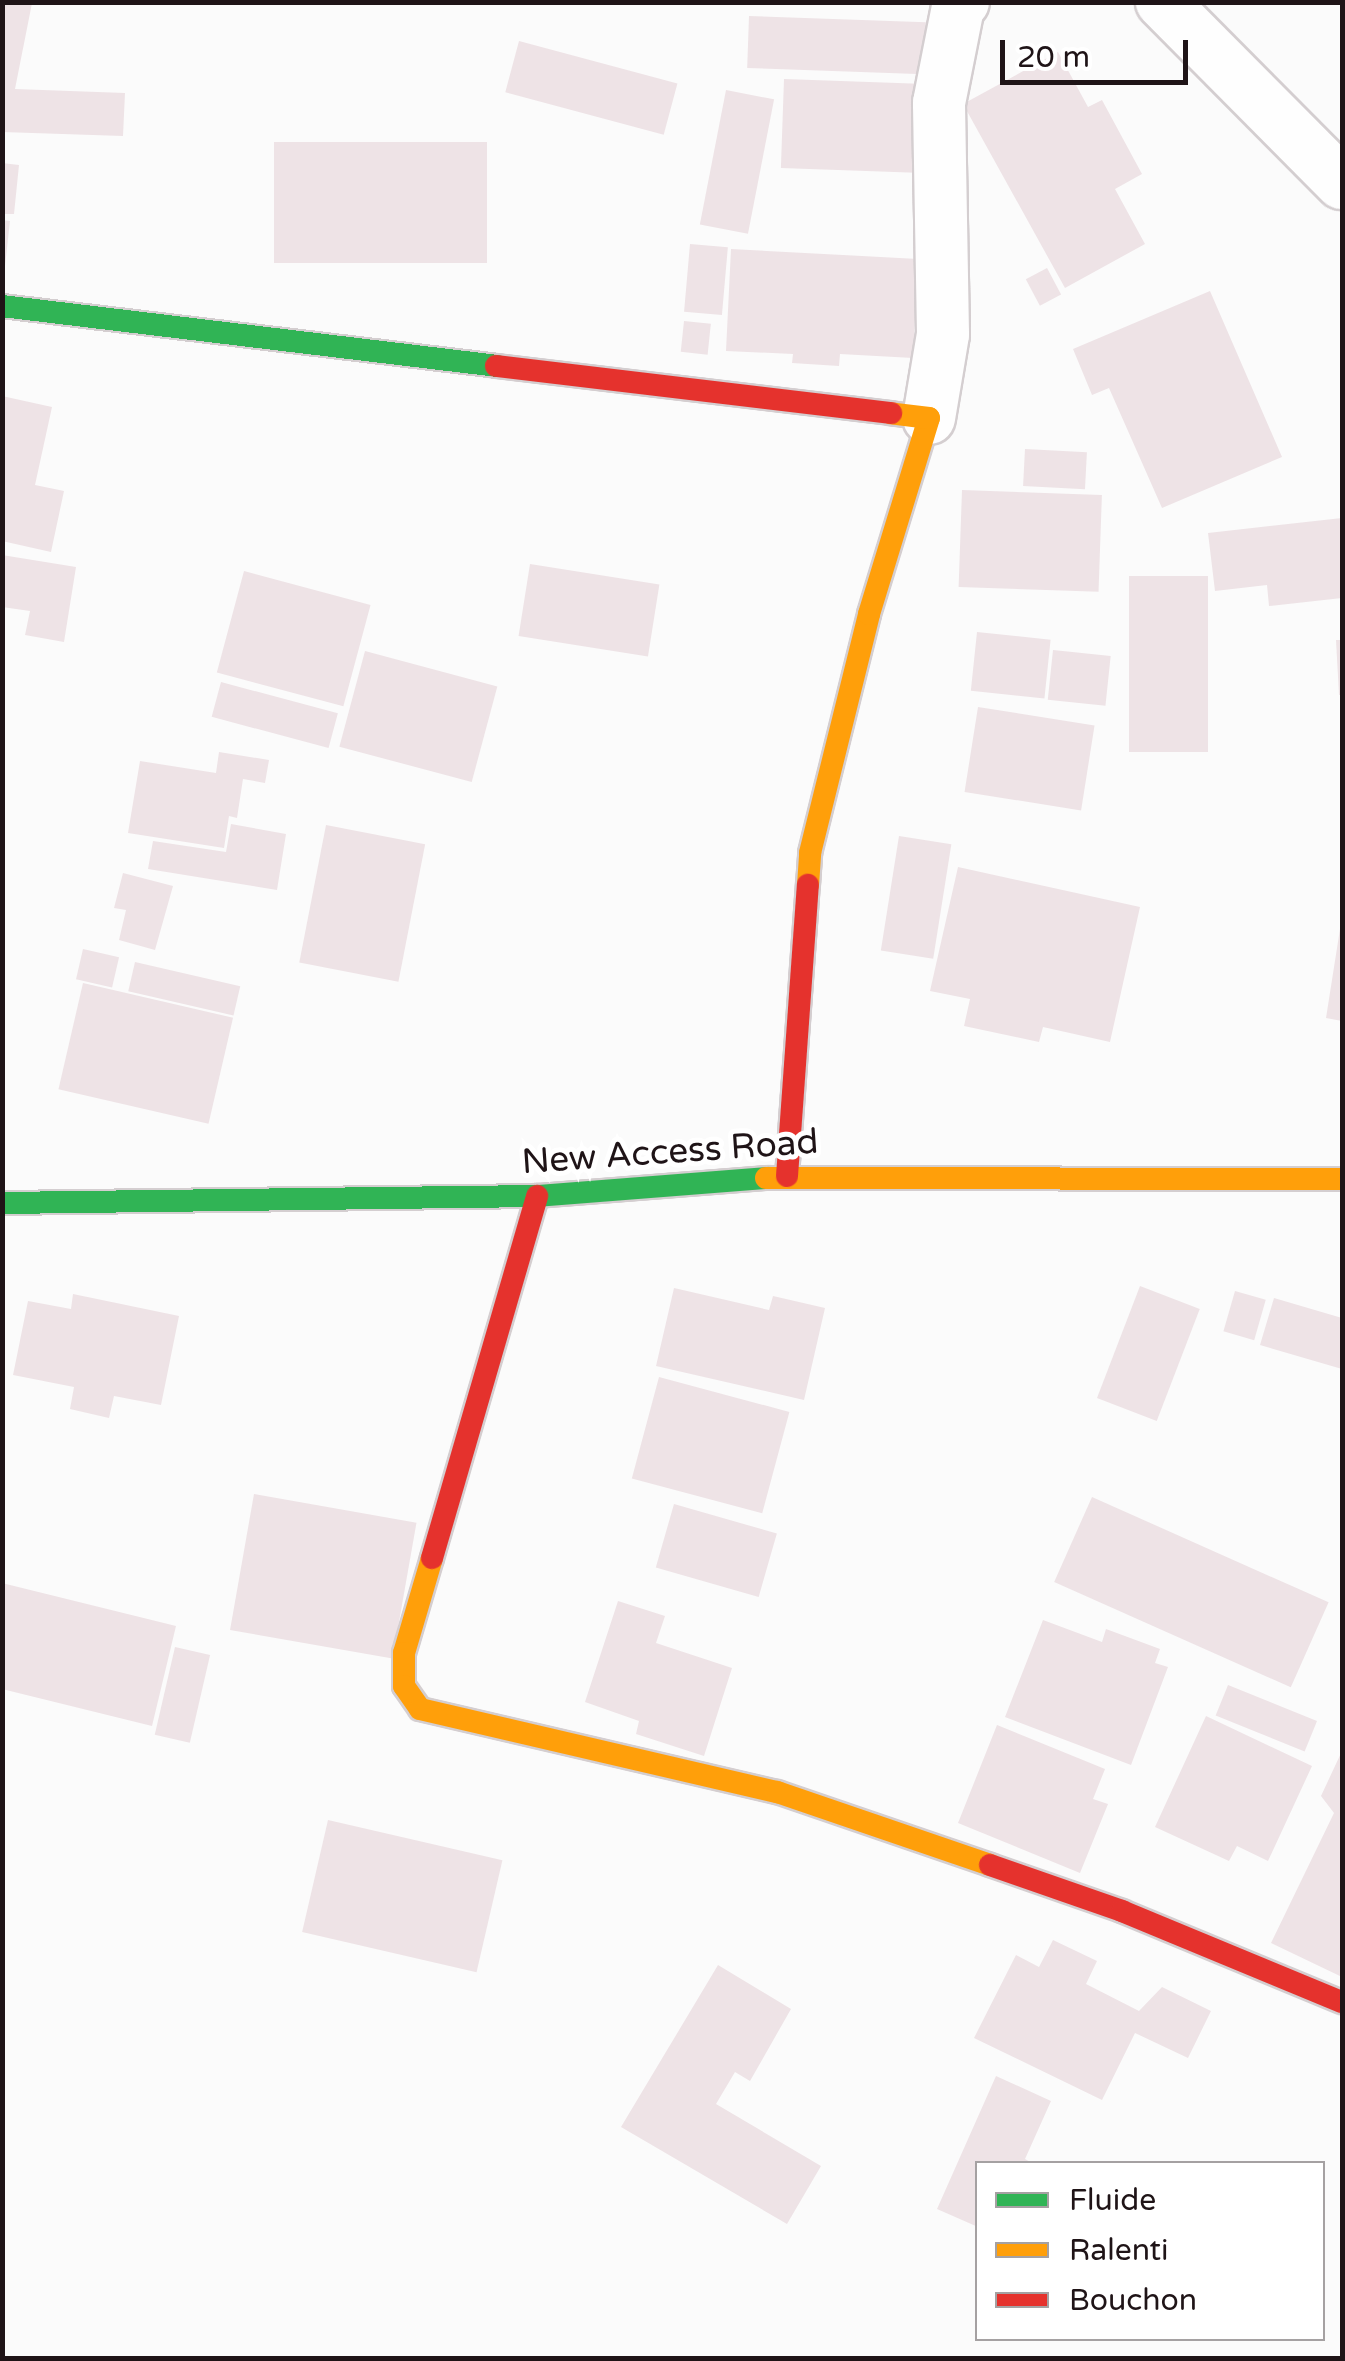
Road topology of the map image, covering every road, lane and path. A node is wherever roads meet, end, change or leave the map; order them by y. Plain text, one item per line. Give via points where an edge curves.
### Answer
1 (1162, 2) edge
2 (955, 4) edge
3 (1342, 182) edge
4 (2, 306) edge
5 (929, 418) junction
6 (787, 1176) junction
7 (1342, 1179) edge
8 (537, 1196) junction
9 (2, 1204) edge
10 (1342, 2002) edge

1 - 3 street
2 - 5 street via 939,103 943,334
4 - 5 street
5 - 6 street via 868,614 810,853
6 - 7 street, New Access Road
6 - 8 street, New Access Road
8 - 9 street, New Access Road
8 - 10 street via 404,1653 404,1686 420,1709 777,1792 1122,1911

